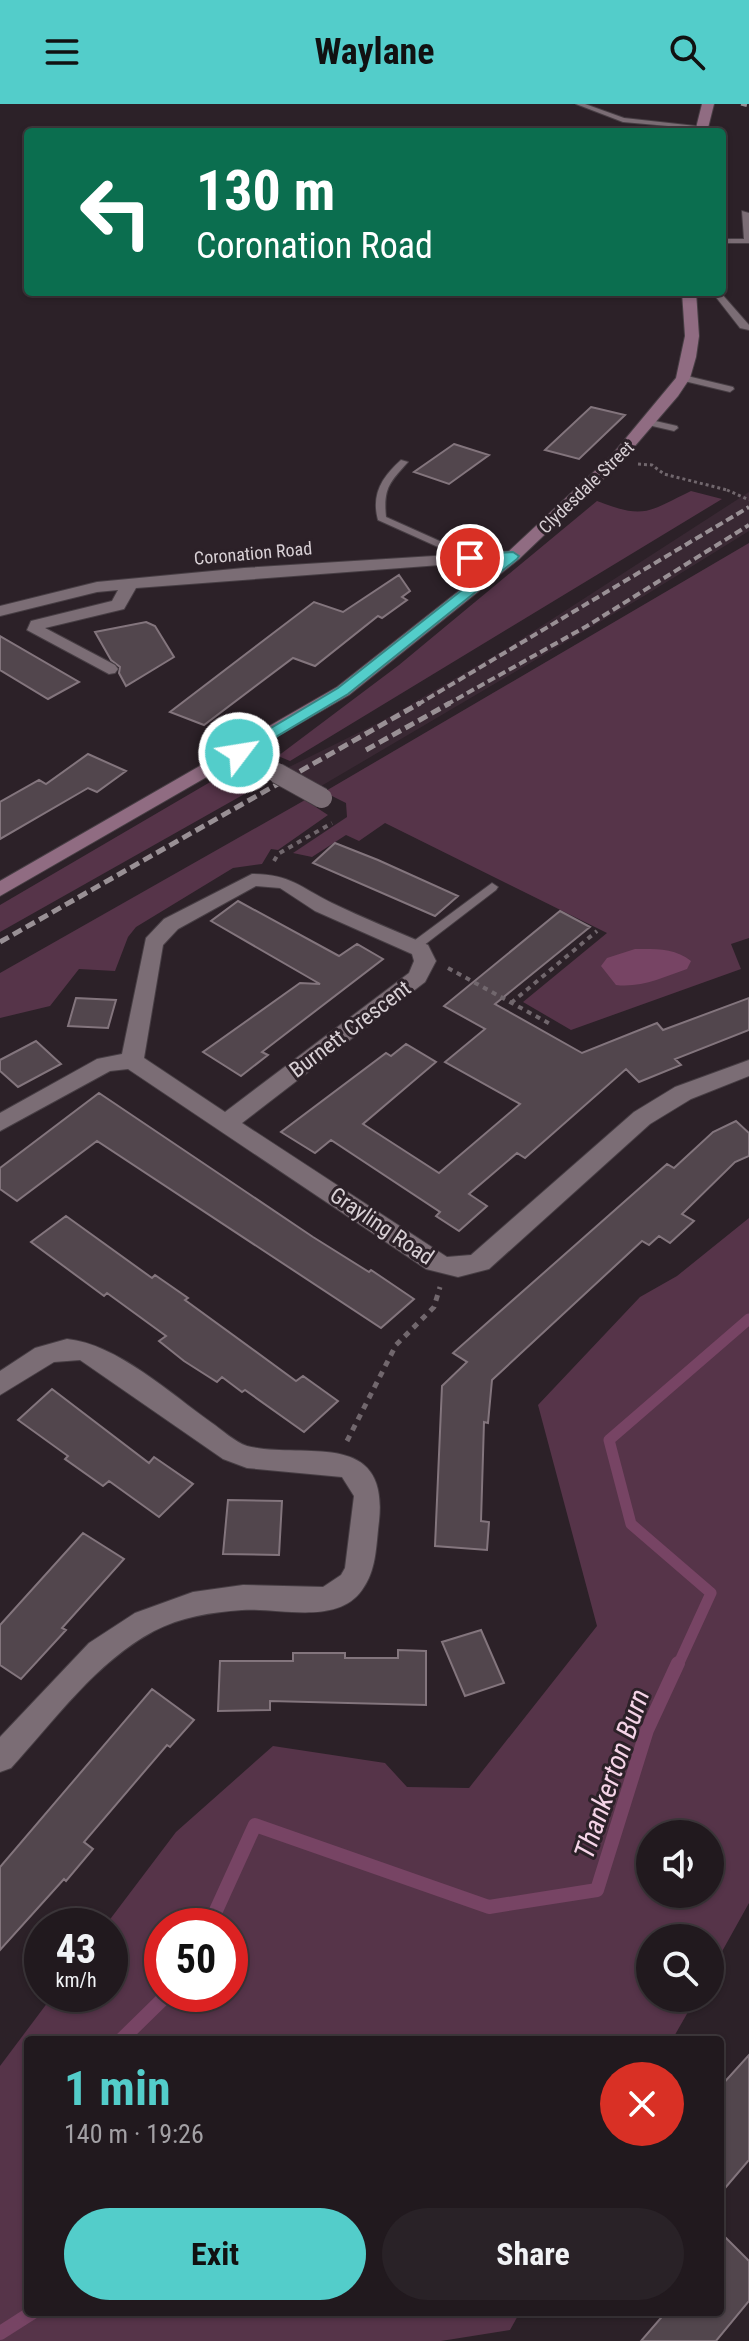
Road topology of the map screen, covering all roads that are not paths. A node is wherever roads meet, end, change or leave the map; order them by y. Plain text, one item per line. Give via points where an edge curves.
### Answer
1 (579, 104) edge
2 (708, 104) edge
3 (686, 128) edge
4 (702, 128) edge
5 (745, 213) dead end
6 (726, 241) edge
7 (748, 241) edge
8 (689, 296) edge
9 (719, 296) edge
10 (749, 328) edge
11 (683, 378) junction
12 (730, 389) dead end
13 (651, 423) junction
14 (674, 428) dead end
15 (404, 462) dead end
16 (513, 556) junction
17 (470, 558) junction
18 (130, 584) junction
19 (0, 611) edge
20 (109, 669) dead end
21 (239, 753) junction
22 (322, 798) road end
23 (492, 887) dead end
24 (0, 890) edge
25 (419, 956) junction
26 (132, 1061) junction
27 (749, 1068) edge
28 (227, 1122) junction
29 (0, 1123) edge
30 (0, 1385) edge
31 (0, 1758) edge

1 - 3 lane via 623,120
2 - 4 main road
5 - 7 lane
6 - 7 lane
8 - 11 main road, Clydesdale Street via 692,336
9 - 10 lane
11 - 12 lane
11 - 13 main road, Clydesdale Street
13 - 14 lane
13 - 16 main road, Clydesdale Street
15 - 17 lane via 385,479 379,497 381,518
16 - 17 street, Coronation Road
16 - 21 main road, Clydesdale Street via 343,691
17 - 18 street, Coronation Road
18 - 19 street, Coronation Road
18 - 20 street via 118,605 37,625 36,630
21 - 22 street, bridge
21 - 24 main road, Clydesdale Street
23 - 25 lane
25 - 26 street, Burnett Crescent via 287,884 263,879 241,885 171,924 153,943
25 - 28 street, Burnett Crescent via 417,977
26 - 28 street, Grayling Road
26 - 29 street via 105,1064
27 - 28 street, Grayling Road via 683,1093 642,1118 480,1262 464,1268 445,1267
30 - 31 street via 48,1353 62,1347 81,1349 232,1451 265,1460 336,1463 351,1469 368,1494 359,1570 337,1595 193,1604 145,1622 99,1652

